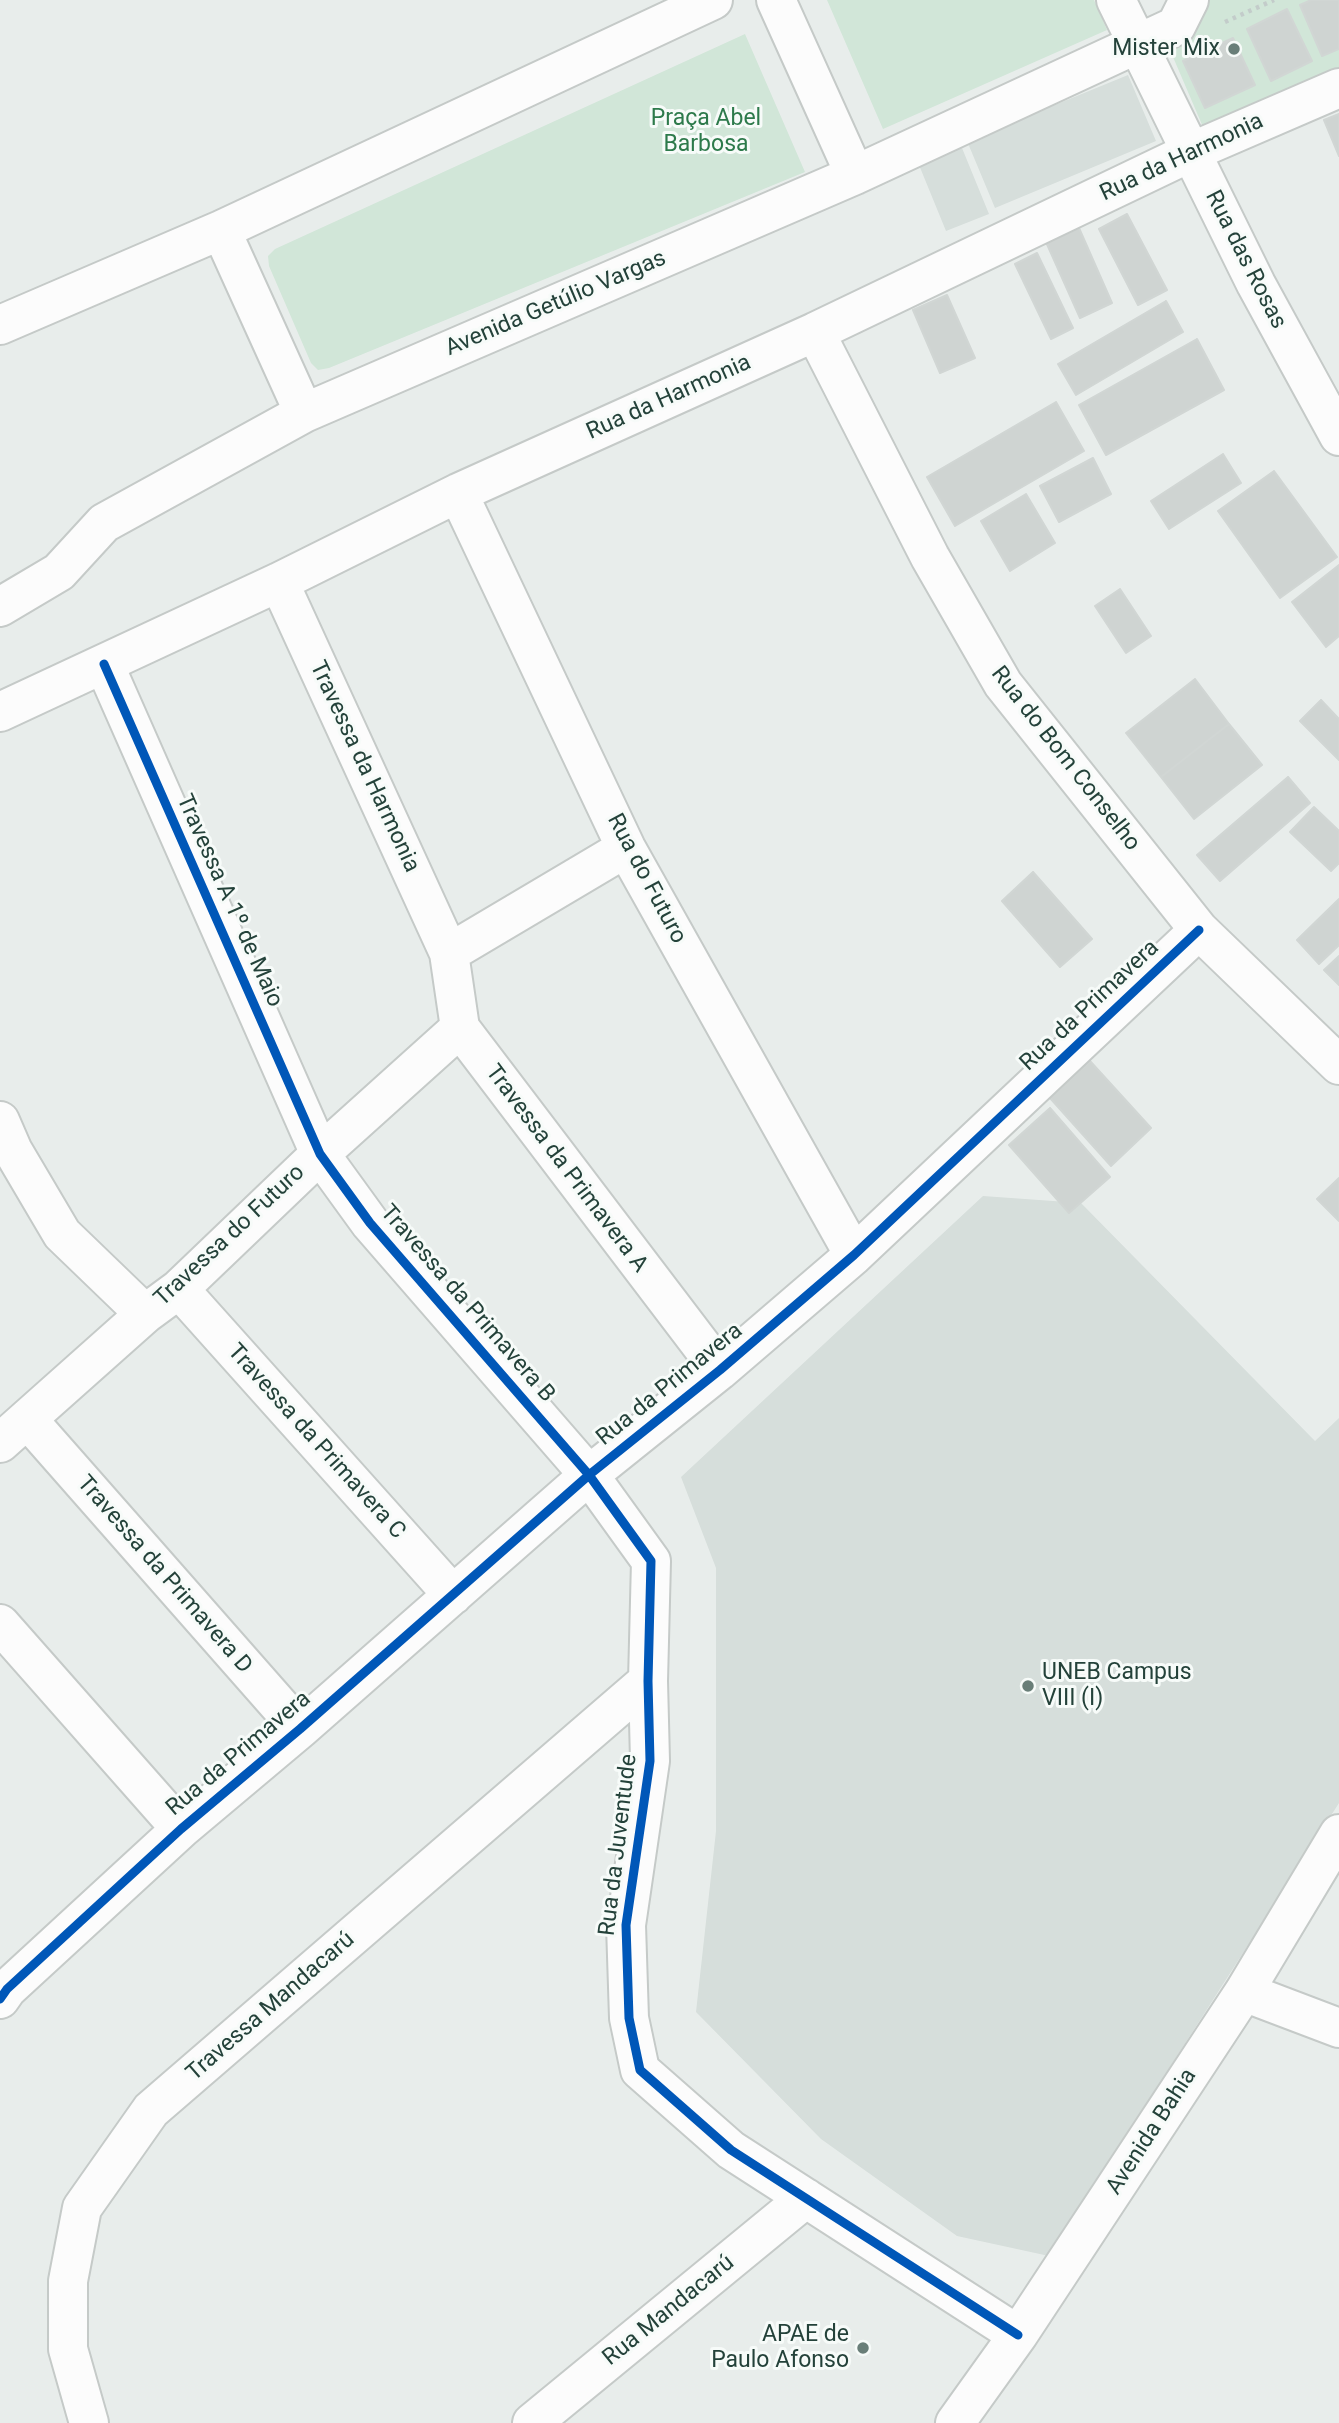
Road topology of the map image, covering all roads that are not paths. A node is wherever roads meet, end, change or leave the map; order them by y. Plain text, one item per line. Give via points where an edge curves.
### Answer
1 (713, 0) edge
2 (776, 0) edge
3 (1116, 0) edge
4 (1189, 0) edge
5 (1138, 44) junction
6 (1339, 88) edge
7 (1191, 152) junction
8 (855, 175) junction
9 (221, 230) junction
10 (0, 325) edge
11 (815, 332) junction
12 (303, 412) junction
13 (1339, 436) edge
14 (458, 493) junction
15 (279, 582) junction
16 (0, 607) edge
17 (103, 664) junction
18 (0, 712) edge
19 (626, 848) junction
20 (1199, 930) junction
21 (449, 953) junction
22 (460, 1028) junction
23 (1339, 1065) edge
24 (0, 1121) edge
25 (320, 1154) junction
26 (855, 1255) junction
27 (179, 1289) junction
28 (145, 1314) junction
29 (720, 1370) junction
30 (14, 1432) edge
31 (589, 1475) junction
32 (453, 1595) junction
33 (0, 1624) edge
34 (648, 1682) junction
35 (300, 1730) junction
36 (181, 1829) junction
37 (1339, 1834) edge
38 (2, 1989) edge
39 (1244, 1992) junction
40 (1339, 2028) edge
41 (806, 2199) junction
42 (1018, 2336) junction
43 (89, 2423) edge
44 (532, 2423) edge
45 (955, 2423) edge

1 - 9 street
2 - 8 street
3 - 5 street, Rua das Rosas
4 - 5 street, Avenida Getúlio Vargas via 1176,26
5 - 7 street, Rua das Rosas
5 - 8 street, Avenida Getúlio Vargas
6 - 7 street, Rua da Harmonia
7 - 11 street, Rua da Harmonia
7 - 13 street, Rua das Rosas
8 - 12 street, Avenida Getúlio Vargas
9 - 10 street
9 - 12 street
11 - 14 street, Rua da Harmonia
11 - 20 street, Rua do Bom Conselho via 930,557 1003,684
12 - 16 street, Avenida Getúlio Vargas via 104,523 59,572
14 - 15 street, Rua da Harmonia
14 - 19 street, Rua do Futuro
15 - 17 street, Rua da Harmonia
15 - 21 street, Travessa da Harmonia
17 - 18 street, Rua da Harmonia
17 - 25 street, Travessa A 1º de Maio
19 - 21 street
19 - 26 street, Rua do Futuro
20 - 23 street, Rua do Bom Conselho
20 - 26 street, Rua da Primavera
21 - 22 street, Travessa da Primavera A
22 - 25 street, Travessa do Futuro
22 - 29 street, Travessa da Primavera A
24 - 28 street via 62,1234
25 - 27 street, Travessa do Futuro
25 - 31 street, Travessa da Primavera B via 370,1223
26 - 29 street, Rua da Primavera
27 - 28 street, Travessa do Futuro
27 - 32 street, Travessa da Primavera C
28 - 30 street, Travessa do Futuro
29 - 31 street, Rua da Primavera
30 - 35 street, Travessa da Primavera D
31 - 32 street, Rua da Primavera
31 - 34 street, Rua da Juventude via 651,1561
32 - 35 street, Rua da Primavera
33 - 36 street
34 - 41 street, Rua da Juventude via 650,1761 626,1925 629,2018 640,2070 731,2150
34 - 43 street, Travessa Mandacarú via 151,2110 82,2208 68,2281 68,2348
35 - 36 street, Rua da Primavera
36 - 38 street, Rua da Primavera
37 - 39 street, Avenida Bahia
39 - 40 street
39 - 42 street, Avenida Bahia
41 - 42 street, Rua da Juventude
41 - 44 street, Rua Mandacarú
42 - 45 street, Avenida Bahia

